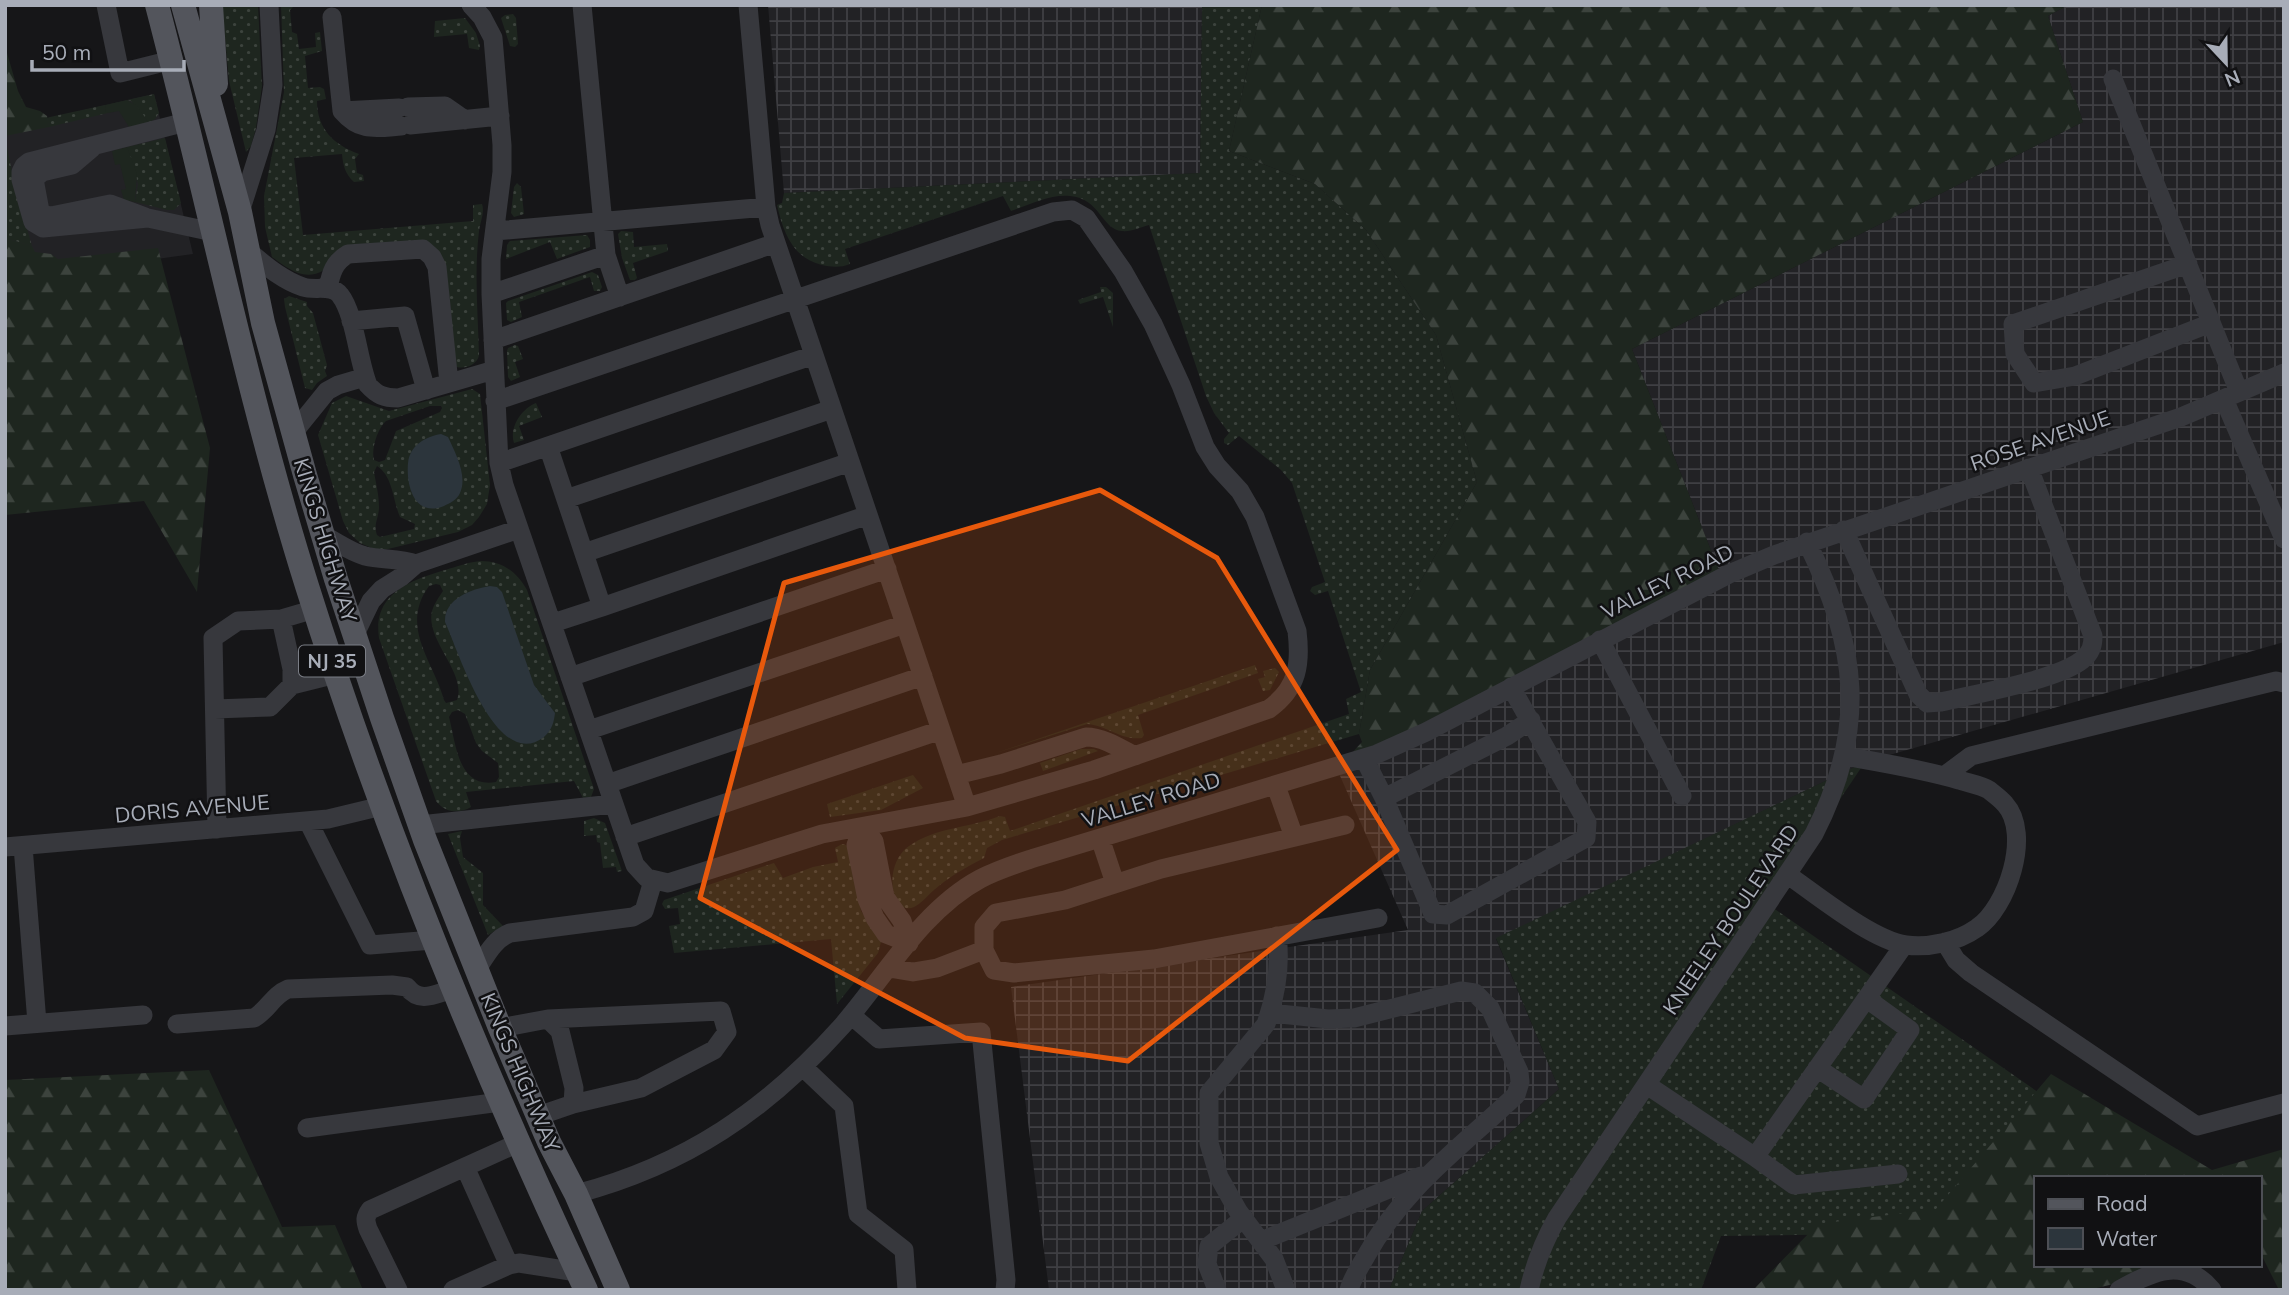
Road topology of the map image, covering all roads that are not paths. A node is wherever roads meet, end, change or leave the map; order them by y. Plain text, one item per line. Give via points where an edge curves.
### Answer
1 (106, 5) edge
2 (157, 5) edge
3 (183, 5) edge
4 (211, 5) edge
5 (269, 5) edge
6 (471, 5) edge
7 (582, 5) edge
8 (748, 5) edge
9 (332, 17) dead end
10 (172, 60) junction
11 (2113, 79) dead end
12 (500, 116) junction
13 (186, 122) junction
14 (219, 131) junction
15 (766, 207) junction
16 (240, 212) junction
17 (602, 221) junction
18 (495, 231) junction
19 (212, 232) junction
20 (776, 243) junction
21 (248, 251) junction
22 (606, 255) junction
23 (2188, 264) junction
24 (328, 288) junction
25 (491, 294) junction
26 (620, 297) junction
27 (795, 299) junction
28 (351, 321) junction
29 (2211, 323) junction
30 (493, 340) junction
31 (814, 355) junction
32 (494, 370) junction
33 (2284, 373) edge
34 (365, 377) junction
35 (449, 383) junction
36 (426, 390) junction
37 (2232, 395) junction
38 (495, 401) junction
39 (832, 409) junction
40 (293, 433) junction
41 (548, 446) junction
42 (850, 461) junction
43 (499, 463) junction
44 (2028, 468) junction
45 (566, 499) junction
46 (868, 515) junction
47 (519, 529) junction
48 (1844, 530) junction
49 (323, 535) junction
50 (2284, 539) edge
51 (1807, 542) junction
52 (584, 553) junction
53 (416, 564) junction
54 (887, 569) junction
55 (602, 607) junction
56 (315, 609) junction
57 (281, 619) junction
58 (553, 623) junction
59 (905, 624) junction
60 (355, 634) junction
61 (1600, 640) junction
62 (337, 674) junction
63 (923, 676) junction
64 (570, 677) junction
65 (2284, 683) edge
66 (292, 685) junction
67 (1511, 687) junction
68 (215, 709) junction
69 (1531, 720) junction
70 (589, 730) junction
71 (941, 730) junction
72 (1135, 756) junction
73 (1844, 756) junction
74 (1364, 758) junction
75 (956, 775) junction
76 (1944, 776) junction
77 (607, 783) junction
78 (1276, 786) junction
79 (1682, 796) dead end
80 (1384, 798) junction
81 (613, 804) junction
82 (382, 806) junction
83 (967, 807) junction
84 (308, 821) junction
85 (420, 825) junction
86 (1345, 825) dead end
87 (863, 827) junction
88 (217, 829) junction
89 (625, 837) junction
90 (1294, 837) junction
91 (1100, 838) junction
92 (14, 847) edge
93 (1788, 874) junction
94 (653, 881) junction
95 (1115, 883) junction
96 (1378, 918) dead end
97 (1277, 936) junction
98 (433, 940) junction
99 (1945, 942) junction
100 (909, 943) junction
101 (1904, 945) junction
102 (984, 950) junction
103 (889, 968) junction
104 (477, 970) junction
105 (453, 989) junction
106 (1867, 999) junction
107 (1270, 1013) junction
108 (143, 1015) dead end
109 (850, 1015) junction
110 (548, 1019) junction
111 (37, 1023) junction
112 (177, 1024) dead end
113 (5, 1026) edge
114 (500, 1028) junction
115 (803, 1067) junction
116 (1817, 1068) junction
117 (1647, 1085) junction
118 (500, 1102) junction
119 (2284, 1103) edge
120 (573, 1104) junction
121 (538, 1116) junction
122 (307, 1128) dead end
123 (518, 1143) junction
124 (1755, 1157) junction
125 (465, 1167) junction
126 (1429, 1173) junction
127 (1898, 1174) dead end
128 (576, 1194) junction
129 (1244, 1218) junction
130 (1261, 1241) junction
131 (509, 1265) junction
132 (582, 1281) edge
133 (398, 1290) edge
134 (453, 1290) edge
135 (618, 1290) edge
136 (907, 1290) edge
137 (1005, 1290) edge
138 (1217, 1290) edge
139 (1286, 1290) edge
140 (1349, 1290) edge
141 (1530, 1290) edge
142 (2119, 1290) edge
143 (2212, 1290) edge

1 - 10 street via 120,73
2 - 10 main road, KINGS HIGHWAY / NJ 35
3 - 14 main road, KINGS HIGHWAY / NJ 35
4 - 14 main road
5 - 16 street via 273,85 266,130
6 - 12 street via 493,38
7 - 17 street
8 - 15 street
9 - 12 street via 342,111 352,123 371,128 404,116 465,120
10 - 13 main road, KINGS HIGHWAY / NJ 35
11 - 23 street
12 - 18 street via 502,158
13 - 19 main road, KINGS HIGHWAY / NJ 35
13 - 19 street via 29,162 20,173 21,180 33,222 43,228 148,218
14 - 16 main road, KINGS HIGHWAY / NJ 35
15 - 17 street
15 - 20 street
16 - 21 main road, KINGS HIGHWAY / NJ 35
17 - 18 street
17 - 22 street
18 - 25 street
19 - 56 main road, KINGS HIGHWAY / NJ 35 via 253,400
20 - 26 street
20 - 27 street
21 - 24 street via 270,270 304,287
21 - 40 main road, KINGS HIGHWAY / NJ 35
22 - 25 street
22 - 26 street
23 - 29 street
23 - 29 street via 2013,324 2015,354 2034,383 2075,376
24 - 28 street via 340,295
24 - 35 street via 339,260 348,254 423,249 437,267
25 - 30 street
26 - 30 street
27 - 31 street
27 - 38 street
27 - 72 street via 1064,209 1079,212 1098,234 1153,324 1205,447 1255,517 1297,631 1299,650 1298,670 1289,690 1269,709
28 - 34 street
28 - 36 street via 405,316
29 - 37 street
30 - 32 street
31 - 39 street
31 - 41 street
32 - 35 street
32 - 38 street
33 - 37 street, ROSE AVENUE
34 - 36 street via 384,398
34 - 40 street via 327,391
35 - 36 street
37 - 44 street, ROSE AVENUE via 2181,417
37 - 50 street
38 - 43 street
39 - 42 street
39 - 45 street
40 - 49 main road, KINGS HIGHWAY / NJ 35
41 - 43 street
41 - 45 street
42 - 46 street
42 - 52 street
43 - 47 street
44 - 48 street, ROSE AVENUE
44 - 48 street via 2093,636 2093,647 2082,660 2054,674 1927,703 1918,694
45 - 52 street
46 - 54 street
46 - 55 street
47 - 53 street
47 - 58 street
48 - 51 street, ROSE AVENUE
49 - 53 street via 366,556 401,558
49 - 60 main road, KINGS HIGHWAY / NJ 35
51 - 61 street, VALLEY ROAD via 1729,574
51 - 73 street, KNEELEY BOULEVARD via 1824,576 1846,648 1850,706
52 - 55 street
53 - 60 street via 371,601
54 - 59 street
54 - 64 street
55 - 58 street
56 - 57 street
56 - 62 main road, KINGS HIGHWAY / NJ 35
57 - 66 street
57 - 68 street via 238,621 213,638
58 - 64 street
59 - 63 street
59 - 70 street
60 - 85 main road, KINGS HIGHWAY / NJ 35
61 - 67 street, VALLEY ROAD
61 - 79 street
62 - 66 street
62 - 82 main road, KINGS HIGHWAY / NJ 35
63 - 71 street
63 - 77 street
64 - 70 street
65 - 76 street via 2276,681 1971,757
66 - 68 street via 270,707
67 - 69 street
67 - 74 street, VALLEY ROAD via 1426,732
68 - 88 street
69 - 80 street
69 - 80 street via 1587,822 1586,838 1447,915 1433,914
70 - 77 street
71 - 75 street
71 - 89 street
72 - 75 street via 1086,737
72 - 83 street
73 - 76 street
73 - 93 street, KNEELEY BOULEVARD via 1827,809
74 - 78 street, VALLEY ROAD
74 - 80 street
75 - 83 street
76 - 99 street via 1986,788 2007,805 2016,830 2016,859 1992,913 1978,928
77 - 81 street
78 - 90 street
78 - 91 street, VALLEY ROAD
81 - 85 street
81 - 89 street
82 - 84 street, DORIS AVENUE
82 - 98 main road, KINGS HIGHWAY / NJ 35
83 - 87 street
84 - 88 street, DORIS AVENUE
84 - 98 street via 370,945
85 - 104 main road, KINGS HIGHWAY / NJ 35
86 - 90 street
87 - 94 street via 822,834 678,881
87 - 100 street via 856,845 867,899 886,934
88 - 92 street, DORIS AVENUE
89 - 94 street via 640,873
90 - 95 street
91 - 95 street
91 - 100 street, VALLEY ROAD via 980,879 954,897
92 - 111 street
93 - 101 street via 1869,932
93 - 117 street, KNEELEY BOULEVARD
94 - 104 street via 644,911 633,917 510,933 502,936
95 - 102 street via 1065,900 996,913 984,926
96 - 97 street
97 - 102 street via 1154,960 1014,973 994,970
97 - 107 street via 1275,999
98 - 105 main road, KINGS HIGHWAY / NJ 35
99 - 101 street
99 - 119 street via 1971,972 2197,1126
100 - 103 street, VALLEY ROAD
101 - 106 street
102 - 103 street via 937,968 913,972
103 - 109 street, VALLEY ROAD
104 - 114 main road, KINGS HIGHWAY / NJ 35
105 - 112 street via 421,998 393,985 288,989 254,1018
105 - 118 main road, KINGS HIGHWAY / NJ 35
106 - 116 street
106 - 116 street via 1910,1030 1864,1099
107 - 126 street via 1354,1018 1461,990 1483,1000 1519,1072 1516,1095
107 - 129 street via 1209,1093 1209,1143 1219,1177
108 - 111 street
109 - 115 street, VALLEY ROAD
109 - 137 street via 879,1039 981,1031
110 - 114 street
110 - 120 street via 560,1031 574,1088
110 - 120 street via 721,1012 727,1032 714,1050 641,1088
111 - 113 street
114 - 121 main road, KINGS HIGHWAY / NJ 35
115 - 128 street, VALLEY ROAD via 749,1114 704,1144 629,1179
115 - 136 street via 844,1106 858,1214 904,1250
116 - 124 street
117 - 124 street
117 - 141 street, KNEELEY BOULEVARD via 1557,1218 1534,1267
118 - 122 street
118 - 123 main road, KINGS HIGHWAY / NJ 35
120 - 121 street
121 - 128 main road, KINGS HIGHWAY / NJ 35
123 - 125 street
123 - 132 main road, KINGS HIGHWAY / NJ 35
124 - 127 street via 1794,1185
125 - 131 street
125 - 133 street via 366,1215
126 - 130 street
126 - 140 street via 1378,1235
128 - 135 main road, KINGS HIGHWAY / NJ 35
129 - 130 street
129 - 138 street via 1209,1247 1207,1264
130 - 139 street
131 - 132 street via 519,1263
131 - 134 street
142 - 143 street via 2151,1273 2180,1270 2203,1279

